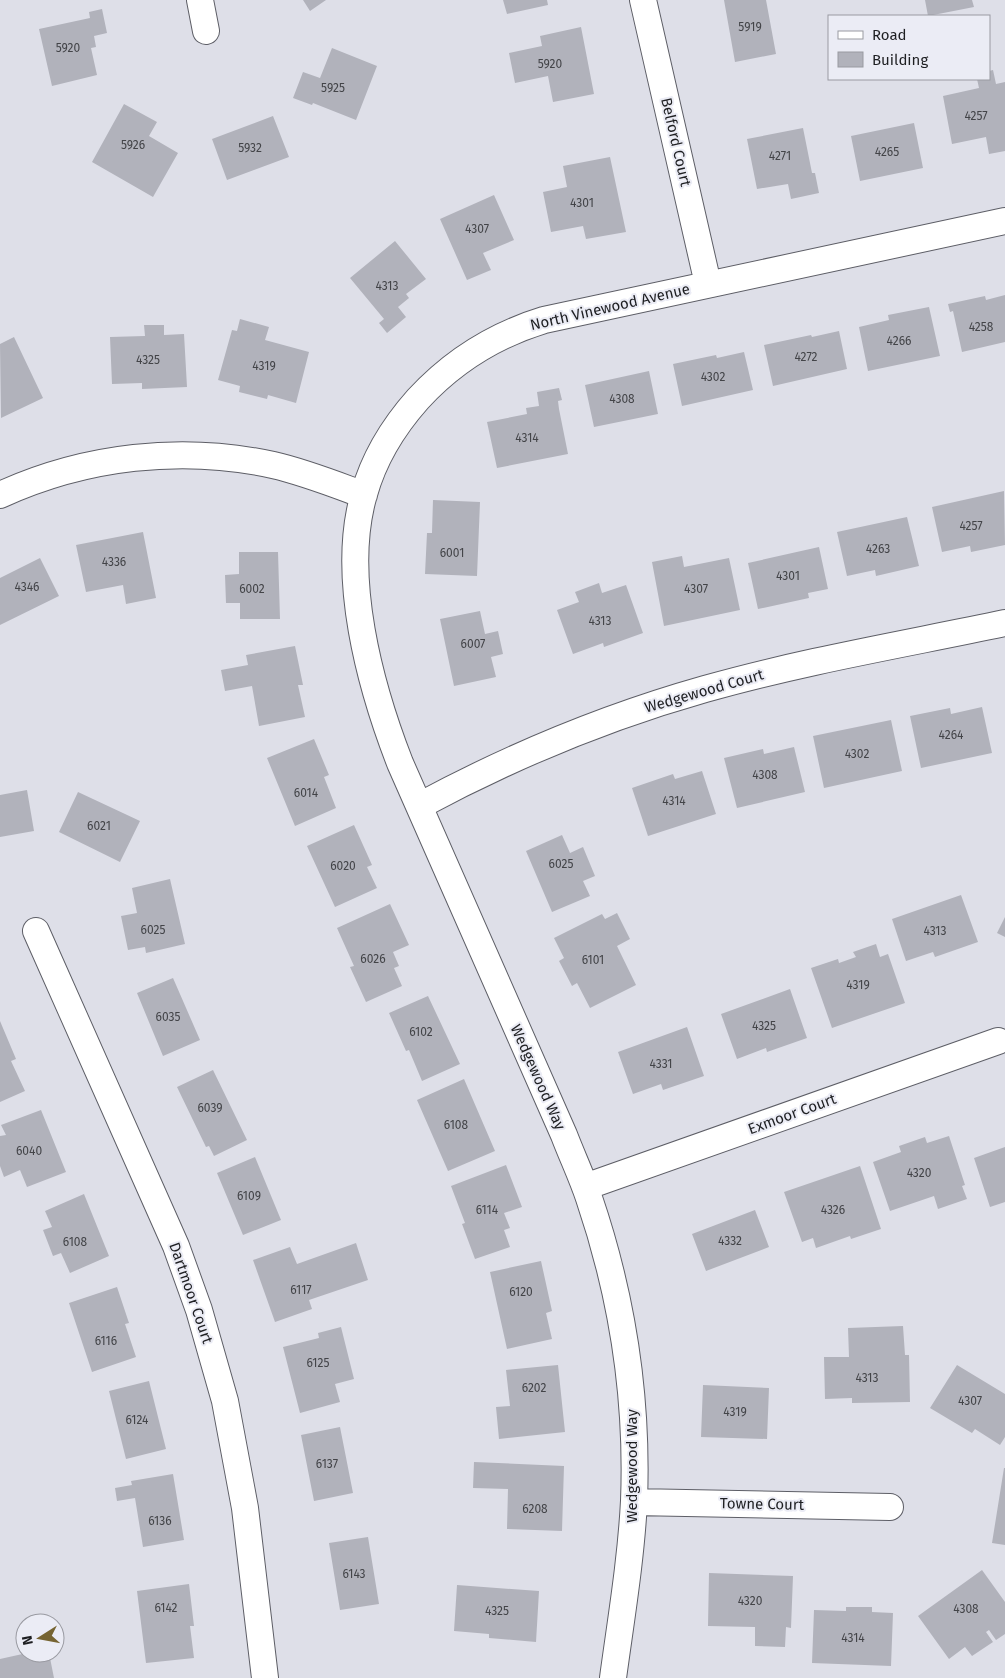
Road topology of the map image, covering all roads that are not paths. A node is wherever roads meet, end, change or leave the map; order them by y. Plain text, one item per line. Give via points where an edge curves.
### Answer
1 (200, 0) edge
2 (643, 0) edge
3 (206, 31) dead end
4 (1005, 220) edge
5 (708, 284) junction
6 (364, 494) junction
7 (0, 495) edge
8 (1005, 623) edge
9 (419, 806) junction
10 (36, 931) dead end
11 (998, 1041) dead end
12 (585, 1188) junction
13 (634, 1502) junction
14 (890, 1507) dead end
15 (265, 1678) edge
16 (613, 1678) edge

1 - 3 street
2 - 5 street, Belford Court
4 - 5 street, North Vinewood Avenue
5 - 6 street, North Vinewood Avenue via 544,320 506,334 469,354 434,383 399,421
6 - 7 street via 274,466 176,455 79,467
6 - 9 street, Wedgewood Way via 356,546 362,630 380,710
8 - 9 street, Wedgewood Court via 799,665 663,701 535,749
9 - 12 street, Wedgewood Way
10 - 15 street, Dartmoor Court via 176,1246 199,1310 225,1401 245,1508
11 - 12 street, Exmoor Court
12 - 13 street, Wedgewood Way via 613,1285 630,1378
13 - 14 street, Towne Court
13 - 16 street, Wedgewood Way

